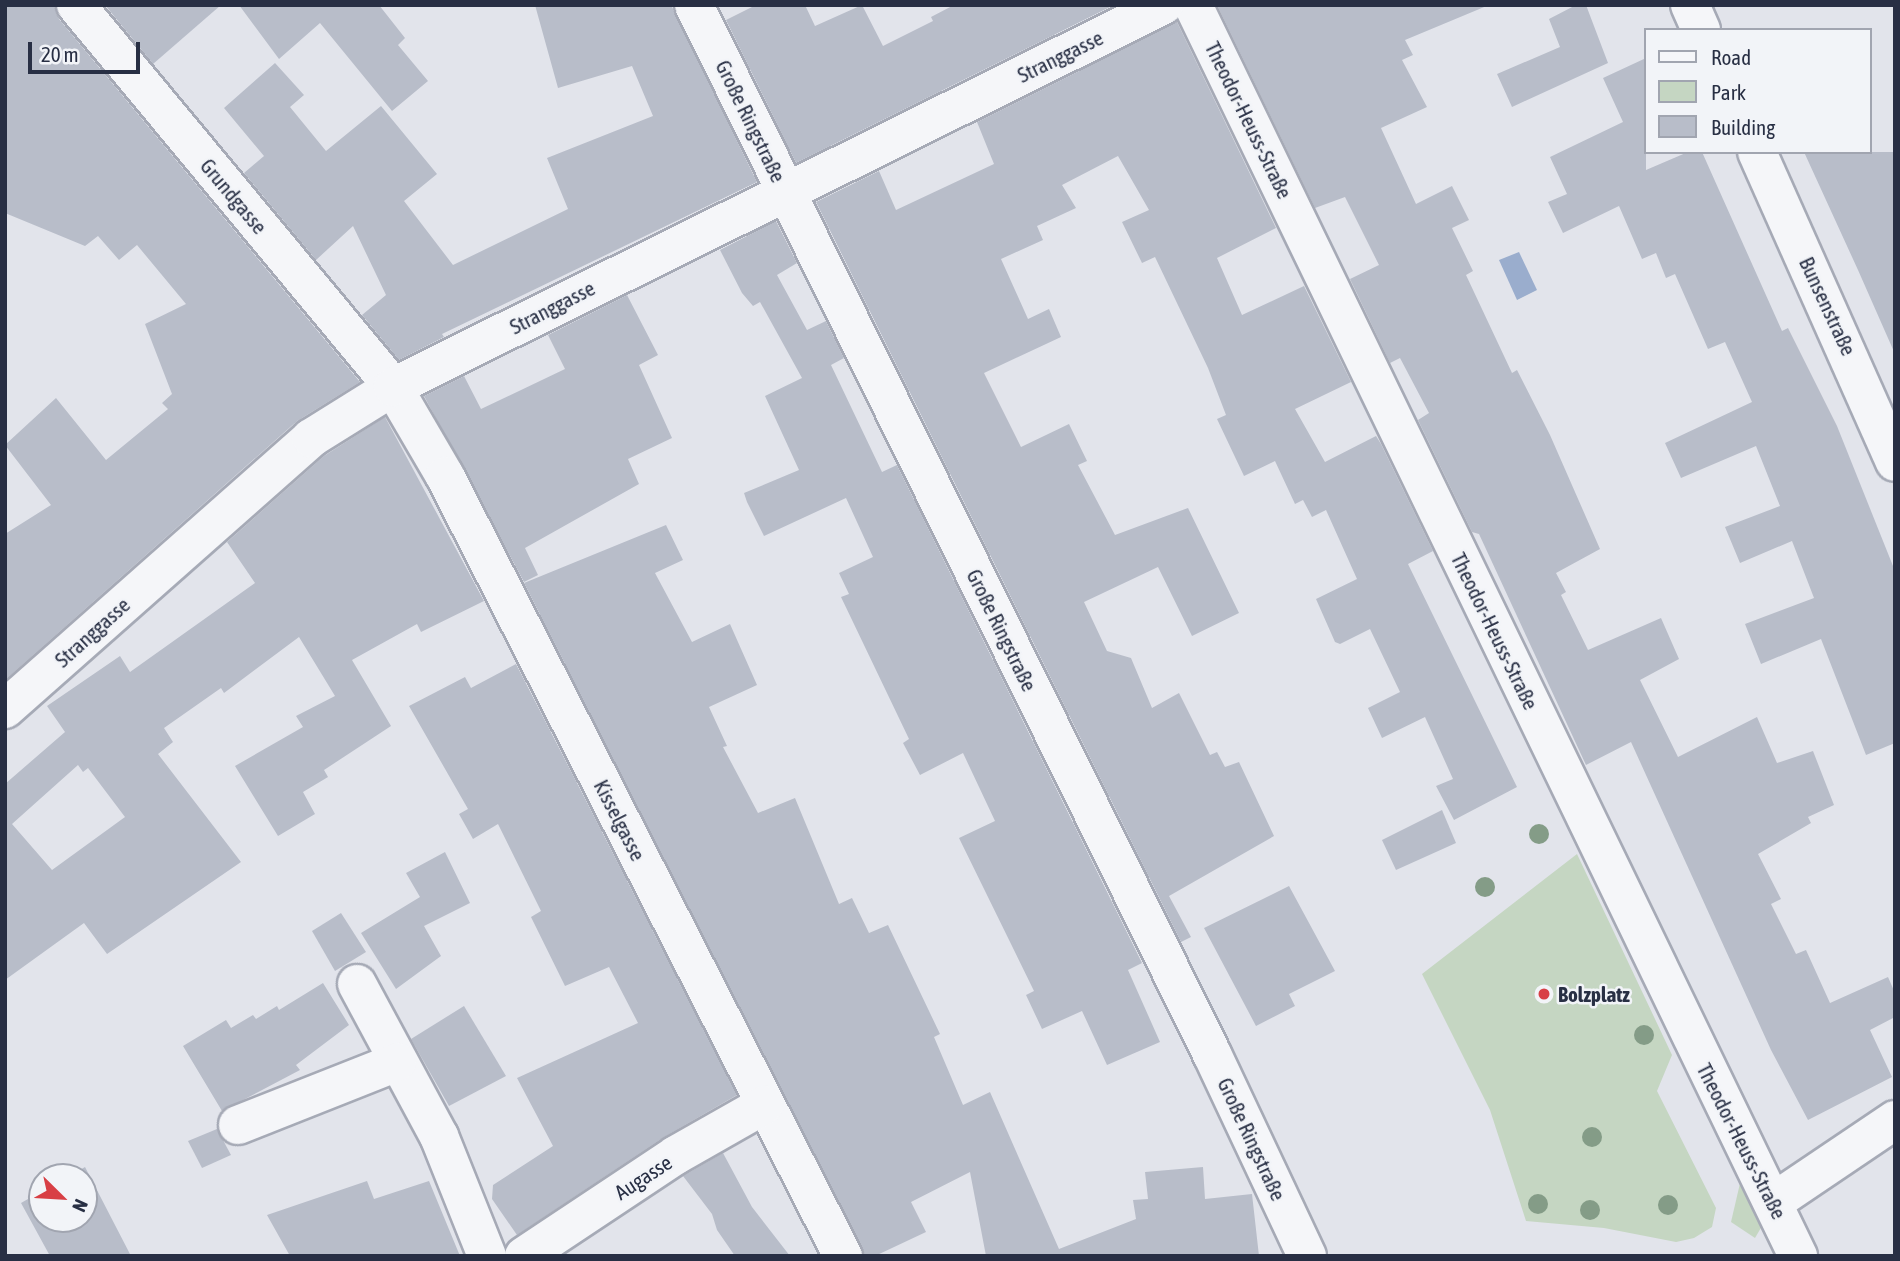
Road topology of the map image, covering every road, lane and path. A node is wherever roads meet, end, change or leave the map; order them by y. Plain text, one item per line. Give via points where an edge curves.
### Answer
1 (76, 5) edge
2 (694, 5) edge
3 (1164, 5) edge
4 (1193, 5) edge
5 (1690, 5) edge
6 (1700, 28) edge
7 (1759, 154) edge
8 (785, 190) junction
9 (393, 387) junction
10 (1895, 462) edge
11 (5, 709) edge
12 (356, 984) dead end
13 (397, 1062) junction
14 (764, 1105) junction
15 (1895, 1120) edge
16 (237, 1125) dead end
17 (1775, 1201) junction
18 (487, 1256) edge
19 (524, 1256) edge
20 (843, 1256) edge
21 (1307, 1256) edge
22 (1798, 1256) edge

1 - 9 street, Grundgasse
2 - 8 street, Große Ringstraße
3 - 8 street, Stranggasse
4 - 17 street, Theodor-Heuss-Straße via 1710,1079
5 - 6 street
7 - 10 street, Bunsenstraße
8 - 9 street, Stranggasse
8 - 21 street, Große Ringstraße
9 - 11 street, Stranggasse via 311,438
9 - 14 street, Kisselgasse via 444,476
12 - 13 street
13 - 16 street
13 - 18 street via 439,1136
14 - 19 street, Augasse via 676,1155
14 - 20 street, Kisselgasse
15 - 17 street
17 - 22 street, Theodor-Heuss-Straße

